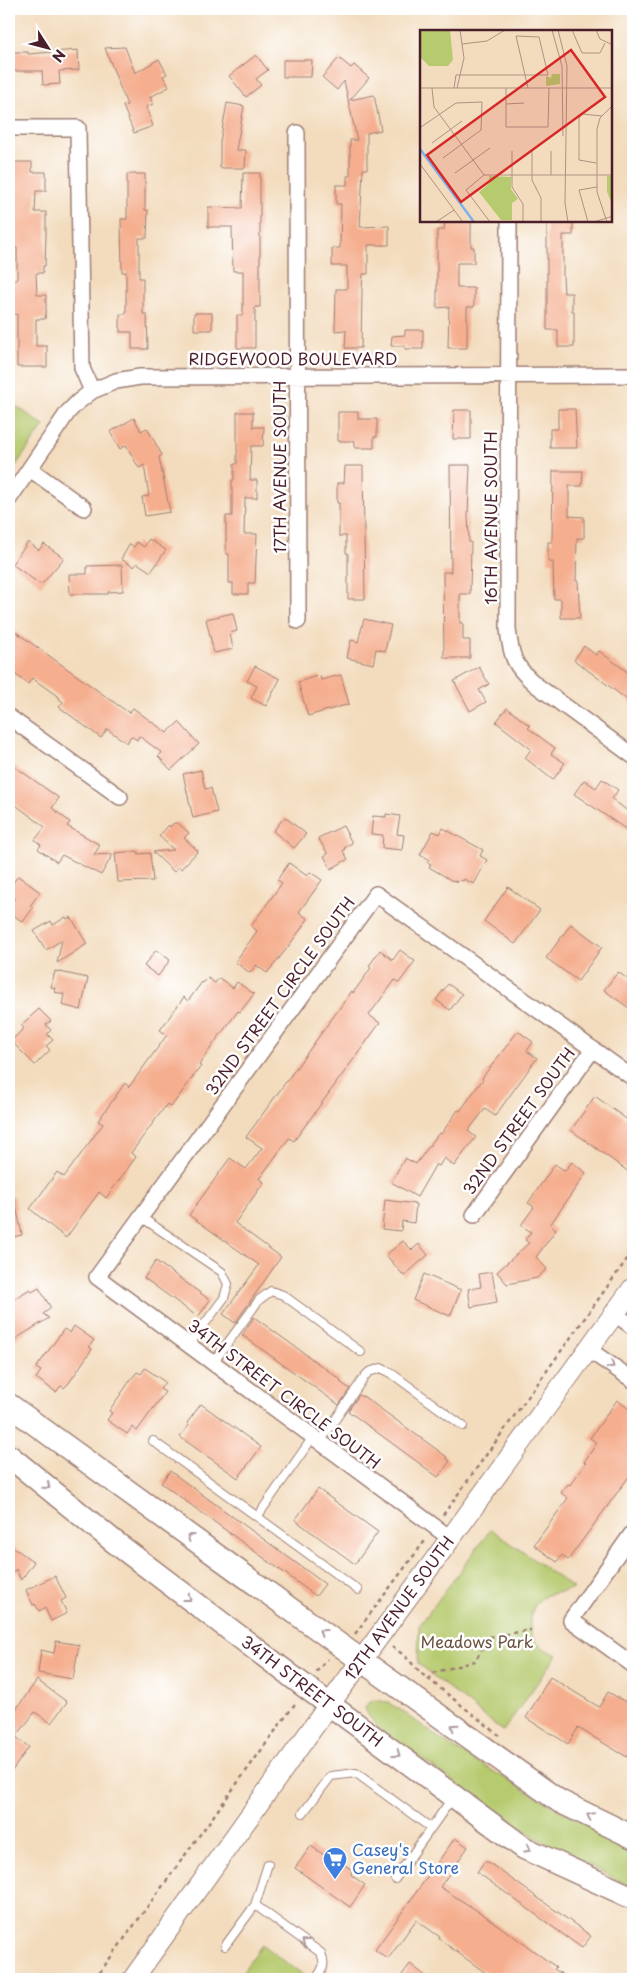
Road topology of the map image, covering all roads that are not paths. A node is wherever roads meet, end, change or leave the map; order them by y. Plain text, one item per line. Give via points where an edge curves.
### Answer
1 (9, 128) edge
2 (297, 133) dead end
3 (509, 222) edge
4 (633, 374) edge
5 (508, 376) junction
6 (297, 377) junction
7 (92, 391) junction
8 (30, 469) junction
9 (9, 499) edge
10 (84, 508) dead end
11 (298, 621) dead end
12 (9, 718) edge
13 (633, 756) edge
14 (120, 797) dead end
15 (593, 1049) junction
16 (633, 1078) edge
17 (474, 1214) dead end
18 (141, 1218) junction
19 (97, 1277) joint
20 (633, 1288) edge
21 (615, 1314) junction
22 (633, 1328) edge
23 (189, 1345) junction
24 (589, 1350) junction
25 (361, 1352) dead end
26 (213, 1363) junction
27 (633, 1380) edge
28 (9, 1405) edge
29 (463, 1426) dead end
30 (316, 1440) junction
31 (153, 1441) dead end
32 (9, 1456) edge
33 (256, 1517) junction
34 (633, 1532) edge
35 (442, 1533) junction
36 (358, 1590) dead end
37 (352, 1655) junction
38 (633, 1665) edge
39 (329, 1705) junction
40 (454, 1796) junction
41 (304, 1814) dead end
42 (431, 1828) junction
43 (633, 1838) edge
44 (268, 1864) dead end
45 (395, 1879) dead end
46 (633, 1898) edge
47 (255, 1905) junction
48 (225, 1946) dead end
49 (133, 1979) edge
50 (316, 1979) edge

1 - 7 street via 78,128 82,368
2 - 6 street, 17TH AVENUE SOUTH
3 - 5 street, 16TH AVENUE SOUTH
4 - 5 street, RIDGEWOOD BOULEVARD
5 - 6 street, RIDGEWOOD BOULEVARD
5 - 13 street, 16TH AVENUE SOUTH via 508,629 511,653 522,672 536,685
6 - 7 street, RIDGEWOOD BOULEVARD via 140,377 116,381
6 - 11 street, 17TH AVENUE SOUTH
7 - 8 street, RIDGEWOOD BOULEVARD via 68,412
8 - 9 street, RIDGEWOOD BOULEVARD
8 - 10 street
12 - 14 street
15 - 16 street, 32ND STREET CIRCLE SOUTH
15 - 17 street, 32ND STREET SOUTH
15 - 18 street, 32ND STREET CIRCLE SOUTH via 376,894
18 - 19 street, 32ND STREET CIRCLE SOUTH
18 - 23 lane via 222,1272 228,1284 224,1298
19 - 23 street, 34TH STREET CIRCLE SOUTH
20 - 21 street, 12TH AVENUE SOUTH
21 - 22 street
21 - 24 street, 12TH AVENUE SOUTH
23 - 26 street, 34TH STREET CIRCLE SOUTH
24 -> 27 street
24 - 35 street, 12TH AVENUE SOUTH
25 - 26 lane via 283,1295 271,1291 259,1300
26 - 30 street, 34TH STREET CIRCLE SOUTH
37 -> 28 main road
29 - 30 lane via 381,1368 365,1376
30 - 33 lane
30 - 35 street, 34TH STREET CIRCLE SOUTH
31 - 33 lane
32 -> 39 main road, 34TH STREET SOUTH via 112,1540
33 - 36 lane
34 - 38 street via 571,1620
35 - 37 street, 12TH AVENUE SOUTH via 378,1638
37 - 39 street, 12TH AVENUE SOUTH
43 -> 37 main road via 559,1800
39 -> 40 main road, 34TH STREET SOUTH
39 - 49 street, 12TH AVENUE SOUTH
40 - 42 lane
40 -> 46 main road, 34TH STREET SOUTH via 524,1848
41 - 42 lane via 331,1776 356,1773
42 - 45 lane
44 - 47 lane
47 - 48 lane
50 -> 47 lane via 323,1969 321,1953

